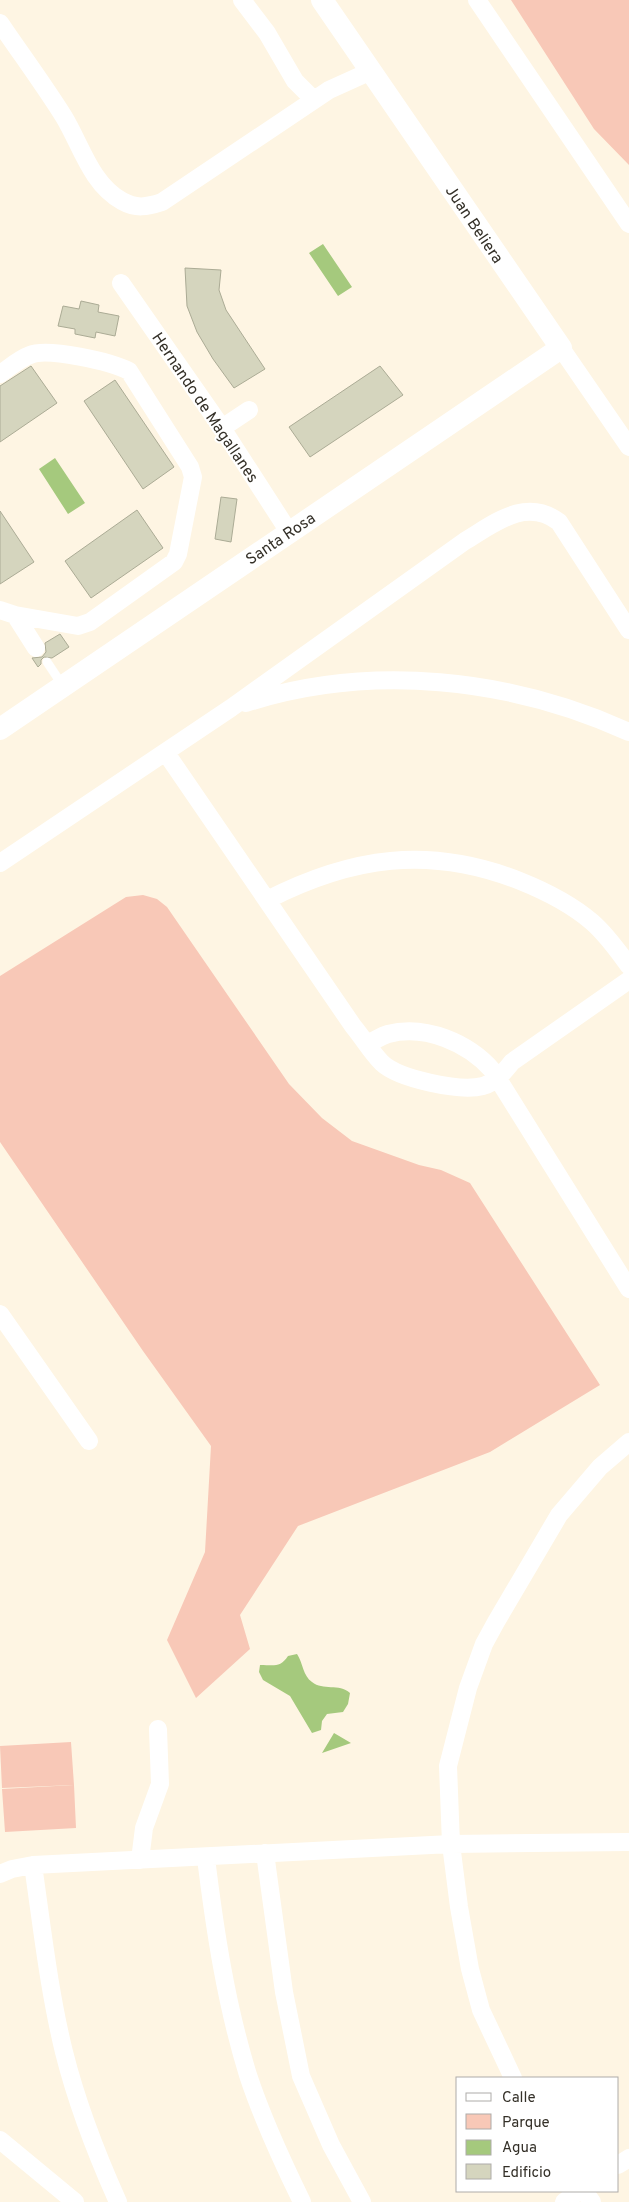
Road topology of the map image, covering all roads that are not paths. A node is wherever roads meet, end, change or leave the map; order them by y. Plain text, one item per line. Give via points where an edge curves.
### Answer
1 (242, 0) edge
2 (322, 0) edge
3 (478, 0) edge
4 (0, 23) edge
5 (371, 72) junction
6 (314, 100) junction
7 (629, 224) edge
8 (121, 282) dead end
9 (561, 348) junction
10 (0, 374) edge
11 (249, 410) dead end
12 (222, 428) junction
13 (629, 447) edge
14 (289, 532) junction
15 (7, 612) edge
16 (629, 630) edge
17 (36, 648) dead end
18 (47, 662) dead end
19 (64, 686) junction
20 (231, 708) junction
21 (0, 729) edge
22 (629, 732) edge
23 (166, 753) junction
24 (0, 863) edge
25 (267, 900) junction
26 (629, 966) edge
27 (629, 980) edge
28 (367, 1044) junction
29 (497, 1079) junction
30 (629, 1289) edge
31 (0, 1314) edge
32 (89, 1441) dead end
33 (629, 1442) edge
34 (158, 1729) dead end
35 (629, 1842) edge
36 (451, 1844) junction
37 (265, 1853) junction
38 (206, 1858) junction
39 (140, 1860) junction
40 (33, 1865) junction
41 (0, 1874) edge
42 (513, 2077) edge
43 (0, 2140) edge
44 (578, 2192) edge
45 (75, 2202) edge
46 (118, 2202) edge
47 (302, 2202) edge
48 (362, 2202) edge
49 (564, 2202) edge

1 - 6 street via 267,33 295,81
2 - 5 street, Juan Beliera
3 - 7 street
4 - 6 street via 65,118 93,172 112,194 132,206 146,207 162,202
5 - 6 street
5 - 9 street, Juan Beliera
8 - 12 street, Hernando de Magallanes
9 - 13 street, Juan Beliera
9 - 14 street, Santa Rosa
10 - 15 street via 30,355 44,351 118,365 129,371 190,467 193,477 174,562 90,622 78,626
11 - 12 street
12 - 14 street, Hernando de Magallanes
14 - 19 street, Santa Rosa
15 - 17 street
16 - 20 street via 559,522 547,513 523,512 499,520 465,541
18 - 19 lane
19 - 21 street, Santa Rosa
20 - 22 street via 301,688 362,681 450,682 547,701
20 - 23 street
23 - 24 street
23 - 25 street
25 - 26 street via 302,882 341,869 425,858 461,862 504,875 562,900 592,922
25 - 28 street
27 - 29 street via 516,1059
28 - 29 street via 384,1064 424,1081 466,1088 482,1086
28 - 29 street via 387,1034 431,1034 456,1042 482,1059
29 - 30 street
31 - 32 street
33 - 36 street via 600,1467 559,1515 481,1652 448,1766
34 - 39 street via 160,1784 144,1828
35 - 36 street
36 - 37 street
36 - 42 street via 472,1978 481,2010
37 - 38 street
37 - 48 street via 284,1992 301,2076 331,2145
38 - 39 street
38 - 47 street via 234,2026 264,2117
39 - 40 street
40 - 41 street
40 - 46 street via 64,2052 94,2148
43 - 45 street
44 - 49 street

